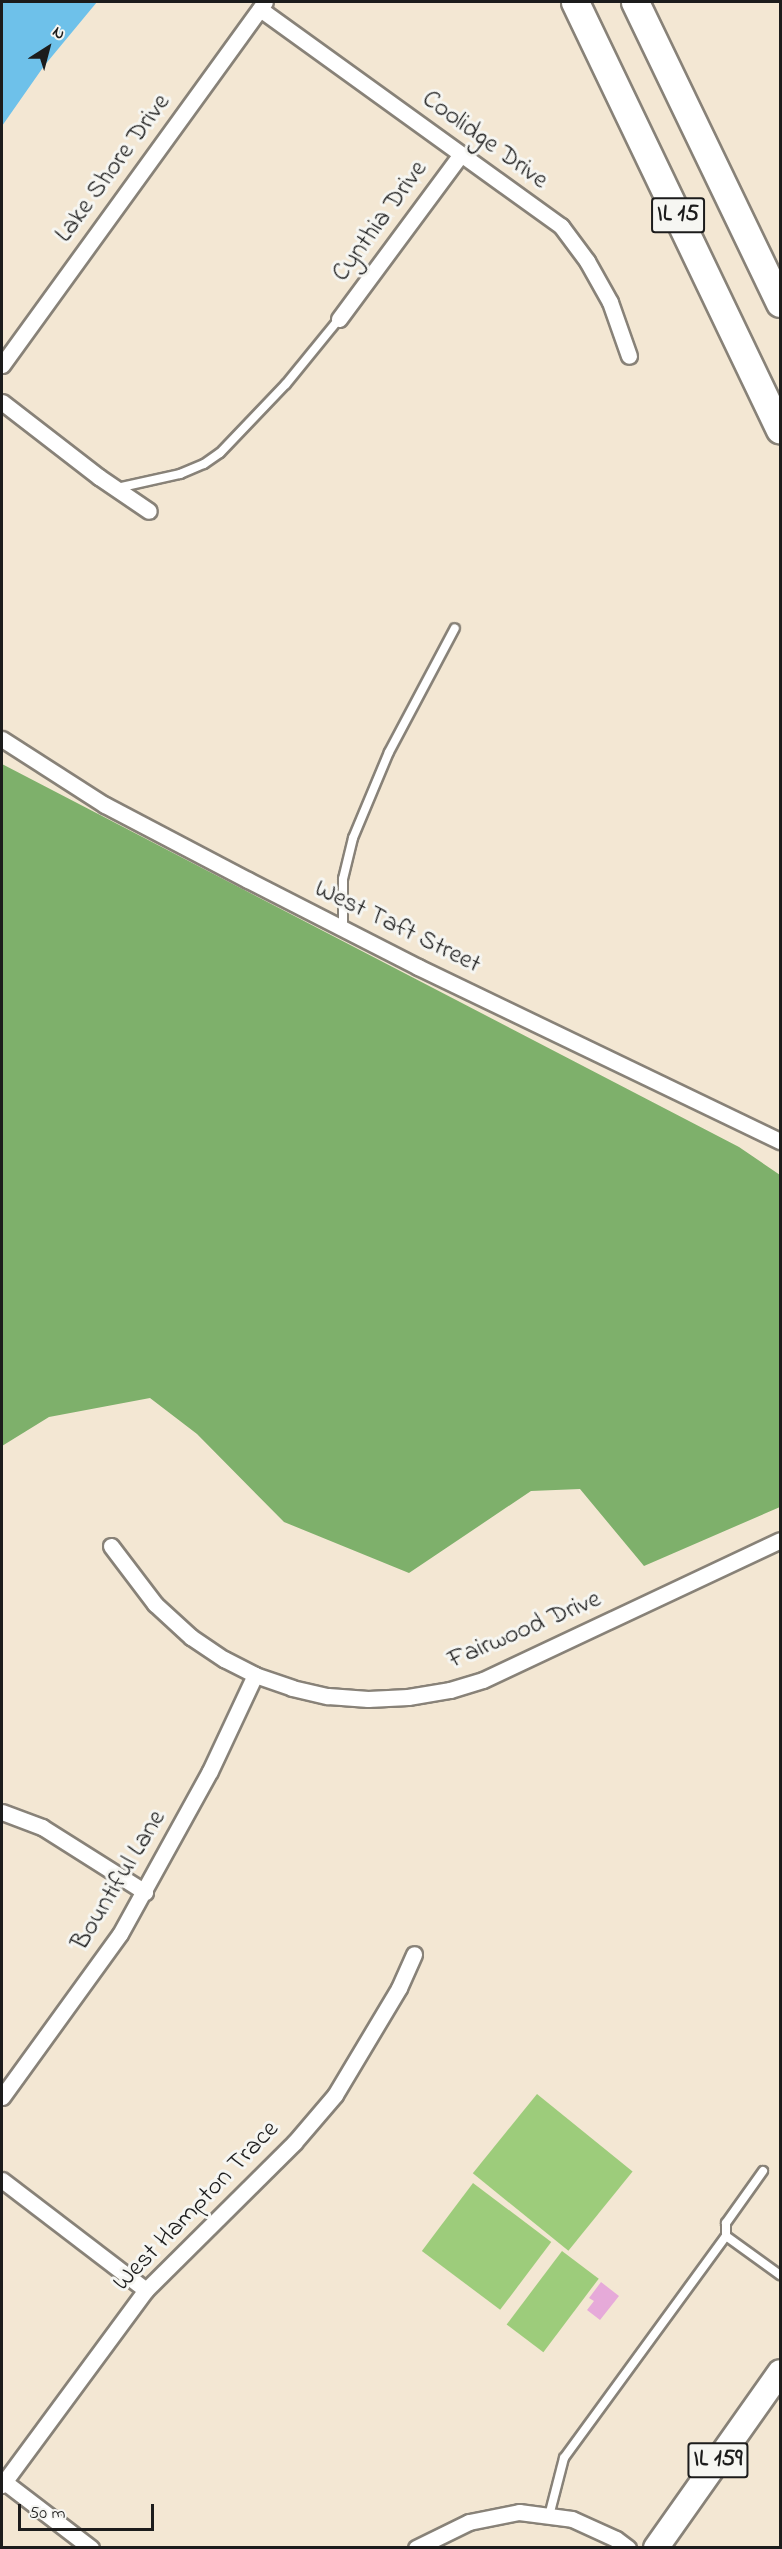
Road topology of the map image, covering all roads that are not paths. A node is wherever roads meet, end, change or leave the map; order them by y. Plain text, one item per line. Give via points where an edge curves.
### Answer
1 (575, 2) edge
2 (635, 2) edge
3 (262, 5) edge
4 (461, 154) junction
5 (780, 303) edge
6 (339, 319) joint
7 (629, 356) dead end
8 (2, 365) edge
9 (2, 402) edge
10 (780, 429) edge
11 (115, 488) junction
12 (149, 511) dead end
13 (455, 628) dead end
14 (2, 739) edge
15 (343, 928) junction
16 (780, 1141) edge
17 (780, 1540) edge
18 (111, 1546) dead end
19 (255, 1675) junction
20 (2, 1812) edge
21 (145, 1892) junction
22 (414, 1954) dead end
23 (2, 2097) edge
24 (763, 2171) dead end
25 (2, 2180) edge
26 (726, 2236) junction
27 (780, 2276) edge
28 (146, 2290) junction
29 (780, 2372) edge
30 (2, 2483) edge
31 (549, 2516) junction
32 (91, 2547) edge
33 (416, 2547) edge
34 (627, 2547) edge
35 (656, 2547) edge

1 - 10 highway, IL 15
2 - 5 highway, IL 15
3 - 4 street, Coolidge Drive
3 - 8 street, Lake Shore Drive
4 - 6 street, Cynthia Drive
4 - 7 street, Coolidge Drive via 561,226 610,302
6 - 11 lane via 286,384 220,453 180,474
9 - 11 street
11 - 12 street
13 - 15 lane via 389,752 353,838 343,879
14 - 15 street, West Taft Street via 105,805
15 - 16 street, West Taft Street
17 - 19 street, Fairwood Drive via 510,1669 450,1690 368,1699 328,1696
18 - 19 street, Fairwood Drive via 155,1604 191,1637
19 - 21 street, Bountiful Lane via 210,1771
20 - 21 street via 42,1827
21 - 23 street, Bountiful Lane via 120,1934
22 - 28 street, West Hampton Trace via 399,1988 335,2095 294,2143
24 - 26 lane via 726,2223
25 - 28 street
26 - 27 lane
26 - 31 lane via 564,2458
28 - 30 street, West Hampton Trace
29 - 35 main road, IL 159
30 - 32 street
31 - 33 street via 519,2512 469,2522
31 - 34 street via 572,2519

